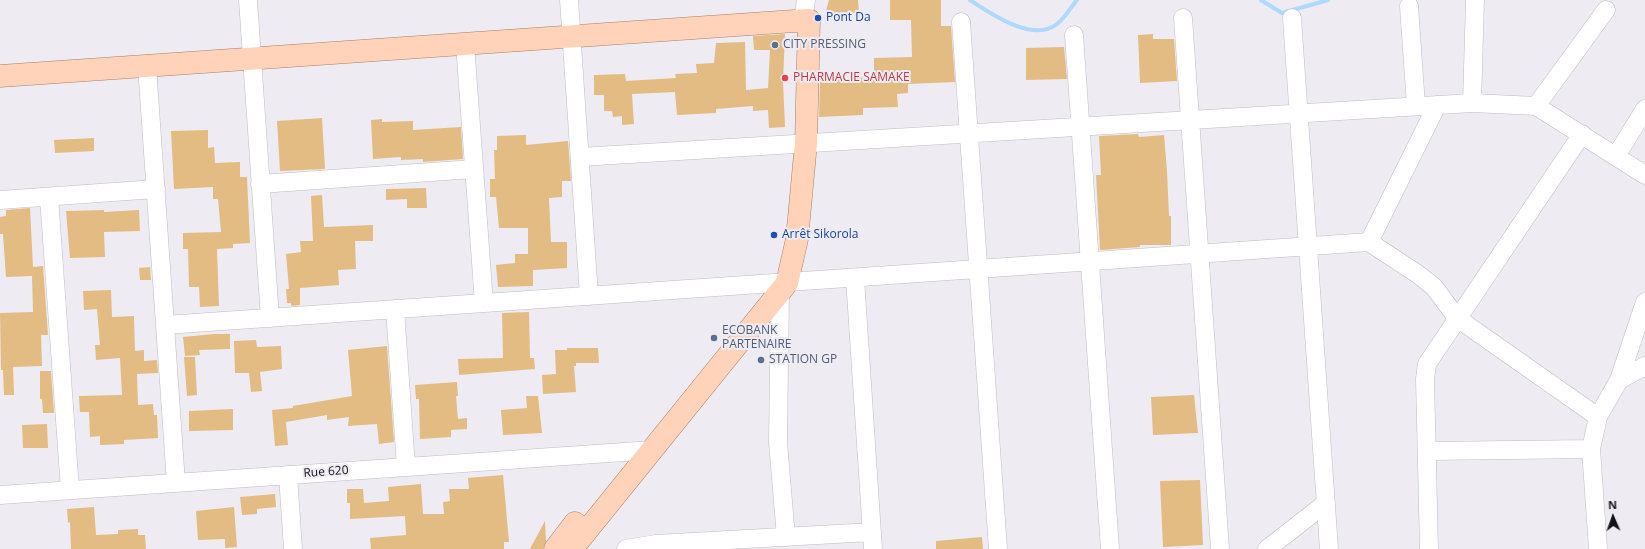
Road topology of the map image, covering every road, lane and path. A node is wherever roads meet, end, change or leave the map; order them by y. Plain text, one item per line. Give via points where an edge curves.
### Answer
1 (248, 0) edge
2 (569, 0) edge
3 (1474, 0) edge
4 (1409, 6) dead end
5 (1606, 10) dead end
6 (804, 15) edge
7 (1183, 18) dead end
8 (1292, 18) dead end
9 (961, 22) dead end
10 (1074, 35) dead end
11 (571, 36) junction
12 (465, 44) junction
13 (252, 58) junction
14 (147, 66) junction
15 (0, 76) edge
16 (1472, 103) junction
17 (1438, 105) junction
18 (1416, 106) junction
19 (1536, 106) junction
20 (1645, 109) edge
21 (1299, 113) junction
22 (1190, 120) junction
23 (1080, 126) junction
24 (969, 133) junction
25 (1582, 134) junction
26 (799, 143) junction
27 (1616, 156) junction
28 (580, 157) junction
29 (474, 169) junction
30 (1645, 175) edge
31 (260, 184) junction
32 (156, 189) junction
33 (49, 197) junction
34 (0, 200) edge
35 (1369, 242) junction
36 (1308, 247) junction
37 (1200, 254) junction
38 (1090, 262) junction
39 (978, 269) junction
40 (855, 278) junction
41 (780, 286) junction
42 (589, 296) junction
43 (1645, 302) edge
44 (484, 303) junction
45 (395, 309) junction
46 (270, 318) junction
47 (1457, 318) junction
48 (165, 325) junction
49 (1645, 366) edge
50 (1618, 380) junction
51 (1598, 417) junction
52 (1591, 448) junction
53 (643, 451) junction
54 (1428, 451) junction
55 (406, 467) junction
56 (288, 475) junction
57 (176, 483) junction
58 (70, 490) junction
59 (0, 495) edge
60 (1326, 502) junction
61 (786, 537) junction
62 (873, 541) edge
63 (656, 546) edge
64 (293, 549) edge
65 (555, 549) edge
66 (572, 549) edge
67 (626, 549) edge
68 (998, 549) edge
69 (1110, 549) edge
70 (1220, 549) edge
71 (1267, 549) edge
72 (1329, 549) edge
73 (1429, 549) edge
74 (1598, 549) edge

1 - 13 street
2 - 11 street
3 - 16 street
4 - 18 street
5 - 19 street
6 - 11 main road
6 - 26 main road
7 - 22 street
8 - 21 street
9 - 24 street
10 - 23 street
11 - 12 main road
11 - 28 street
12 - 13 main road
12 - 29 street
13 - 14 main road
13 - 31 street
14 - 15 main road
14 - 32 street
16 - 17 street
16 - 19 street
17 - 18 street
17 - 35 street
18 - 21 street
19 - 25 street
20 - 27 street
21 - 22 street
21 - 36 street
22 - 23 street
22 - 37 street
23 - 24 street
23 - 38 street
24 - 26 street
24 - 39 street
25 - 27 street
25 - 47 street
26 - 28 street
26 - 41 main road via 783,239
27 - 30 street
28 - 42 street
29 - 31 street
29 - 44 street
31 - 46 street
32 - 33 street
32 - 48 street
33 - 34 street
33 - 58 street
35 - 36 street
35 - 47 street via 1434,287
36 - 37 street
36 - 60 street
37 - 38 street
37 - 70 street
38 - 39 street
38 - 69 street
39 - 40 street
39 - 68 street
40 - 41 street
40 - 62 street
41 - 42 street
41 - 53 main road
41 - 61 street via 778,443
42 - 44 street
43 - 50 street
44 - 45 street
45 - 46 street
45 - 55 street
46 - 48 street
47 - 51 street
47 - 54 street via 1427,364 1425,379
48 - 57 street
49 - 50 street
50 - 51 street
51 - 52 street
52 - 54 street
52 - 74 street
53 - 55 street, Rue 620
53 - 65 main road
53 - 66 main road
54 - 73 street
55 - 56 street, Rue 620
56 - 57 street, Rue 620
56 - 64 street
57 - 58 street, Rue 620
58 - 59 street, Rue 620
60 - 71 street
60 - 72 street
61 - 62 street
61 - 63 street
63 - 67 street

